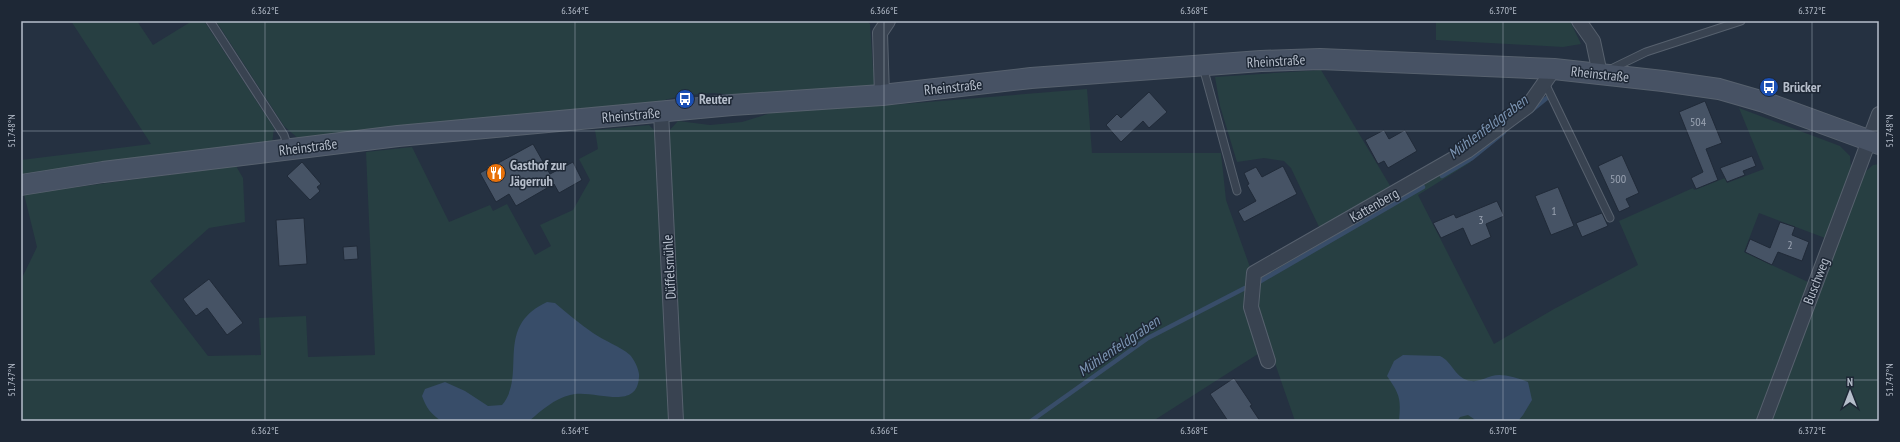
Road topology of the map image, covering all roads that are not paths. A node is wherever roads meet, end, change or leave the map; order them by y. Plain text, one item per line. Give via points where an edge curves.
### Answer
1 (210, 21) edge
2 (888, 21) edge
3 (1579, 21) edge
4 (1741, 21) edge
5 (1204, 67) junction
6 (1600, 74) junction
7 (1550, 76) junction
8 (882, 95) junction
9 (661, 112) junction
10 (1879, 114) edge
11 (1874, 142) edge
12 (288, 149) junction
13 (21, 185) edge
14 (1237, 191) dead end
15 (1610, 218) dead end
16 (1268, 360) dead end
17 (676, 421) edge
18 (1764, 421) edge

1 - 12 lane via 284,135
2 - 8 street via 880,33
3 - 6 street via 1593,41
4 - 6 lane via 1646,52
5 - 7 main road, Rheinstraße via 1320,59
5 - 8 main road, Rheinstraße via 1031,78
5 - 14 lane
6 - 7 main road, Rheinstraße
6 - 11 main road, Rheinstraße via 1718,89 1764,102
7 - 15 lane
7 - 16 street, Kattenberg via 1528,106 1467,151 1254,273 1251,307
8 - 9 main road, Rheinstraße
9 - 12 main road, Rheinstraße via 398,136
9 - 17 street, Düffelsmühle
10 - 11 street, Buschweg
11 - 18 street, Buschweg
12 - 13 main road, Rheinstraße

